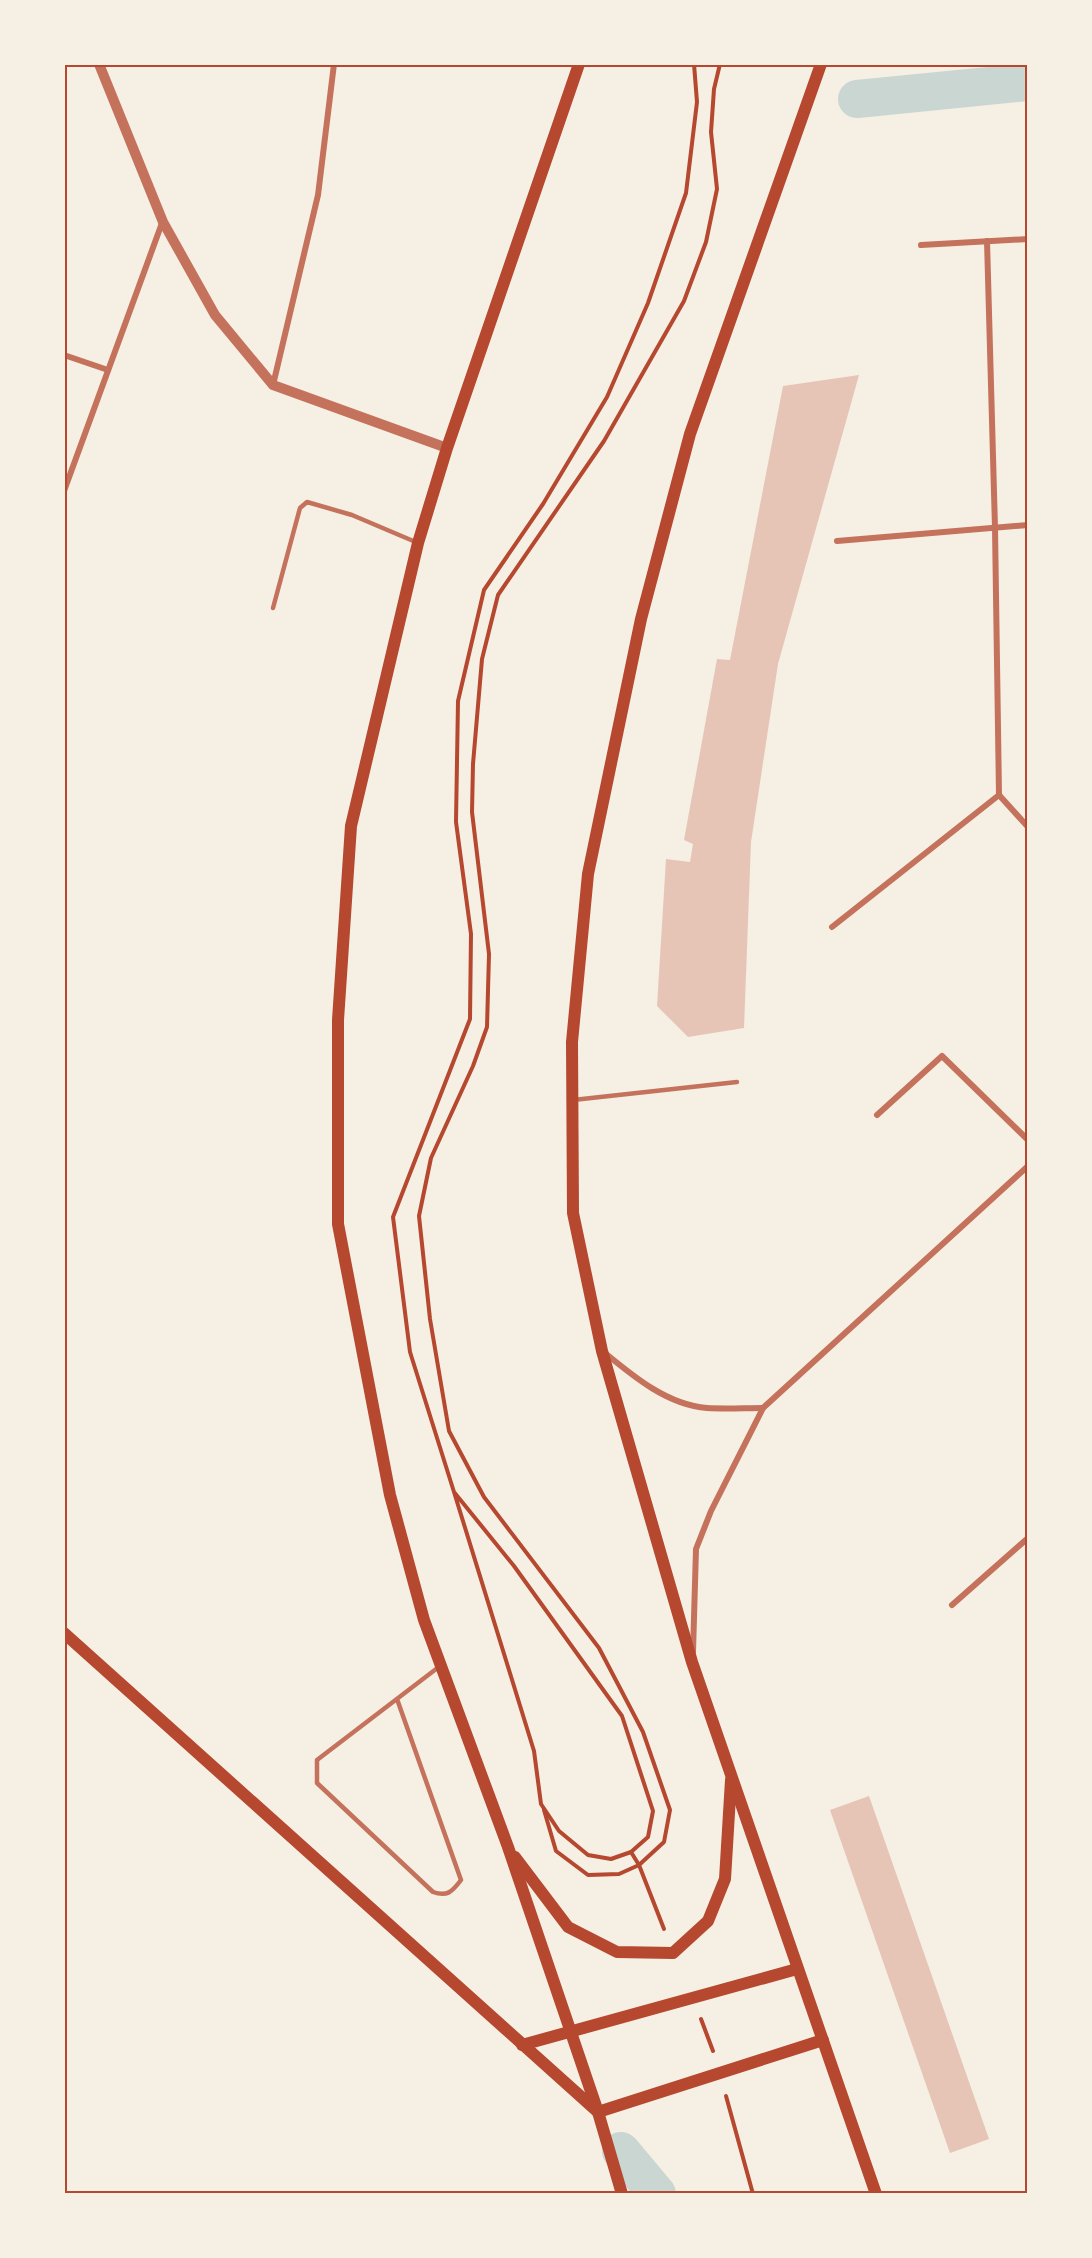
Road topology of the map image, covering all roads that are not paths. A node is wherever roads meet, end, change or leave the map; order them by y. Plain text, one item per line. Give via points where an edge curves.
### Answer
1 (99, 64) edge
2 (334, 64) edge
3 (579, 64) edge
4 (821, 64) edge
5 (163, 222) junction
6 (1028, 239) edge
7 (987, 241) junction
8 (921, 245) dead end
9 (64, 355) edge
10 (108, 370) junction
11 (273, 386) junction
12 (447, 448) junction
13 (64, 491) edge
14 (1028, 525) edge
15 (995, 528) junction
16 (837, 541) dead end
17 (418, 543) junction
18 (273, 608) dead end
19 (999, 795) junction
20 (1028, 827) edge
21 (832, 927) dead end
22 (737, 1082) dead end
23 (572, 1100) junction
24 (877, 1115) dead end
25 (1028, 1140) edge
26 (1028, 1166) edge
27 (602, 1351) junction
28 (763, 1408) junction
29 (1028, 1538) edge
30 (952, 1605) dead end
31 (64, 1633) edge
32 (692, 1662) junction
33 (441, 1666) junction
34 (397, 1699) junction
35 (731, 1773) junction
36 (508, 1847) junction
37 (797, 1969) junction
38 (570, 2032) junction
39 (823, 2040) junction
40 (522, 2045) junction
41 (598, 2112) junction
42 (622, 2193) edge
43 (876, 2193) edge

1 - 5 street
2 - 11 street via 318,195
3 - 12 main road
4 - 23 main road via 690,434 641,619 588,874 572,1042
5 - 10 street
5 - 11 street via 215,315
6 - 7 street
7 - 8 street
7 - 15 street
9 - 10 street
10 - 13 street
11 - 12 street
12 - 17 main road
14 - 15 street
15 - 16 street
15 - 19 street
17 - 18 lane via 352,515 307,502 300,508
17 - 33 main road via 351,826 338,1020 338,1224 390,1495 424,1620
19 - 20 street
19 - 21 street
22 - 23 lane
23 - 27 main road via 573,1213
24 - 25 street via 942,1056
26 - 28 street
27 - 28 street via 639,1382 679,1401 704,1408
27 - 32 main road
28 - 32 street via 696,1549
29 - 30 street
31 - 40 main road
32 - 35 main road
33 - 34 lane
33 - 36 main road
34 - 34 lane via 317,1760 317,1783 433,1892 443,1895 452,1892 461,1880
35 - 36 main road via 725,1879 708,1921 673,1953 617,1952 568,1927
35 - 37 main road
36 - 38 main road
37 - 38 main road
37 - 39 main road
38 - 40 main road
38 - 41 main road
39 - 41 main road
39 - 43 main road
40 - 41 main road
41 - 42 main road

